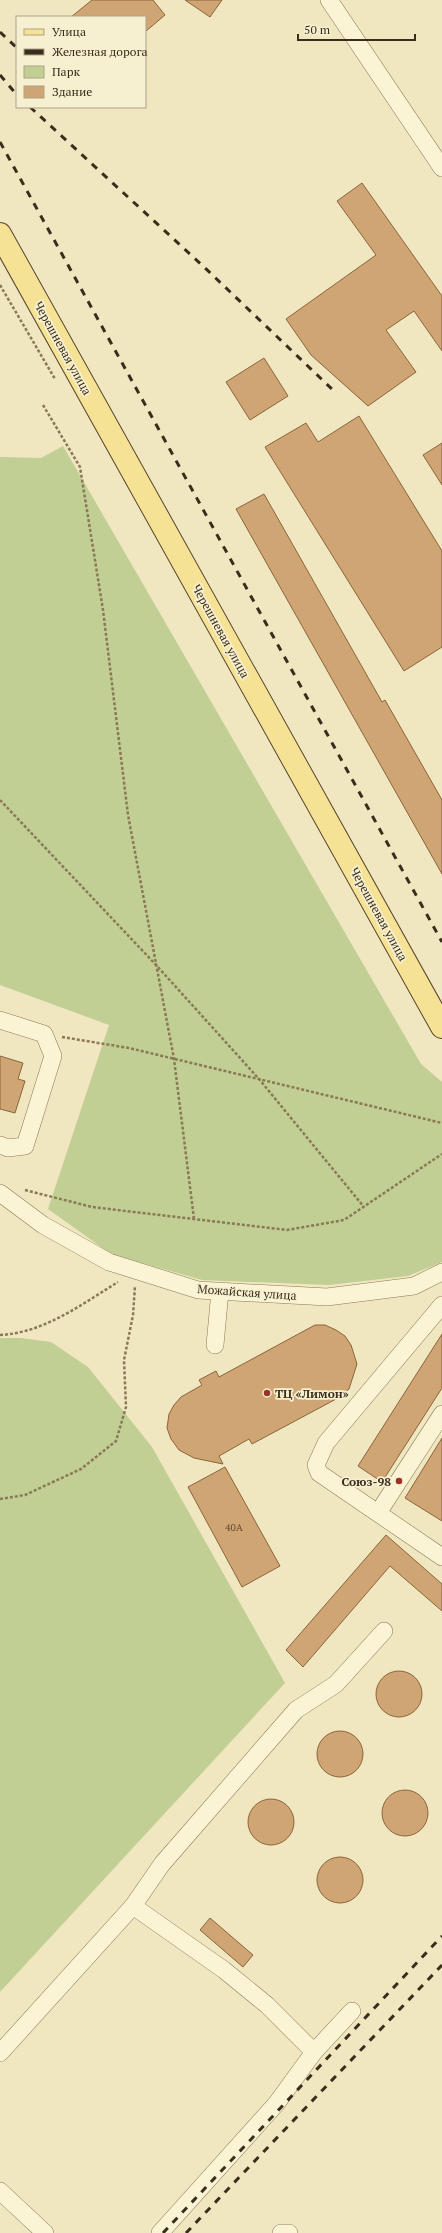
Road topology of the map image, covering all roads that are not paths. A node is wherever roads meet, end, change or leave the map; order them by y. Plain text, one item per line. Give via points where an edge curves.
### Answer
1 (329, 0) edge
2 (442, 168) edge
3 (0, 234) edge
4 (0, 1020) edge
5 (442, 1027) edge
6 (0, 1145) edge
7 (0, 1193) edge
8 (442, 1272) edge
9 (220, 1292) junction
10 (442, 1305) edge
11 (215, 1345) dead end
12 (442, 1414) edge
13 (378, 1513) junction
14 (442, 1557) edge
15 (384, 1631) dead end
16 (133, 1906) junction
17 (352, 2011) dead end
18 (314, 2052) junction
19 (0, 2053) edge
20 (0, 2191) edge
21 (44, 2233) edge
22 (160, 2233) edge
23 (280, 2233) edge
24 (289, 2233) edge

1 - 2 street
3 - 5 main road, Черешневая улица
4 - 6 street via 44,1034 53,1056 24,1146 8,1148
7 - 9 street, Можайская улица via 43,1225 109,1262 198,1290
8 - 9 street, Можайская улица via 414,1286 327,1297
9 - 11 street
10 - 13 street via 326,1443 316,1465 319,1473
12 - 13 street
13 - 14 street
15 - 16 street via 336,1684 296,1710 162,1864
16 - 18 street via 224,1970 267,2005
16 - 19 street
17 - 18 street
18 - 22 street via 276,2104
20 - 21 street
23 - 24 street

